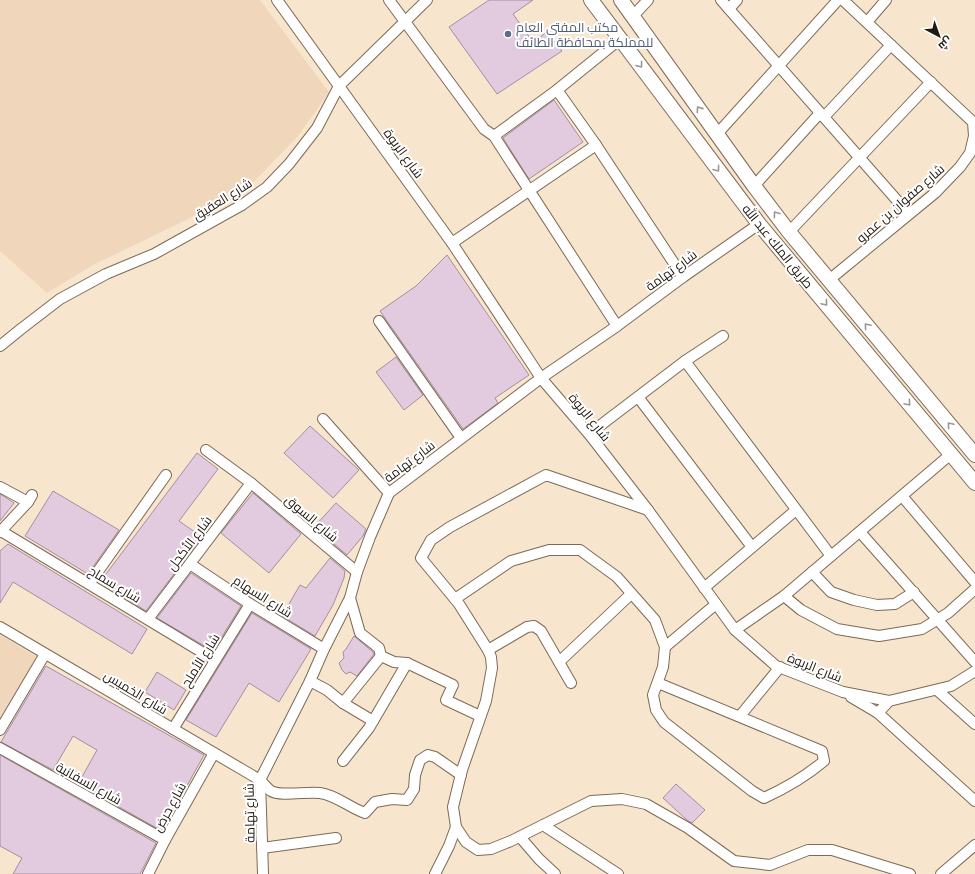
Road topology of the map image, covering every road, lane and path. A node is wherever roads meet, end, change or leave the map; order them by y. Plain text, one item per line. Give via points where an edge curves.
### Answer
1 (277, 0) edge
2 (389, 0) edge
3 (427, 0) edge
4 (591, 0) edge
5 (621, 0) edge
6 (648, 0) edge
7 (721, 0) edge
8 (737, 0) edge
9 (838, 0) edge
10 (843, 0) edge
11 (886, 0) edge
12 (729, 9) junction
13 (633, 16) junction
14 (405, 22) junction
15 (867, 22) junction
16 (620, 39) junction
17 (891, 45) junction
18 (779, 65) junction
19 (931, 82) junction
20 (339, 86) junction
21 (557, 90) junction
22 (822, 115) junction
23 (717, 134) junction
24 (494, 136) junction
25 (596, 145) junction
26 (859, 157) junction
27 (754, 186) junction
28 (530, 190) junction
29 (909, 214) junction
30 (759, 224) junction
31 (789, 232) junction
32 (452, 243) junction
33 (683, 277) junction
34 (829, 280) junction
35 (379, 322) dead end
36 (617, 326) junction
37 (723, 336) dead end
38 (0, 346) edge
39 (685, 361) junction
40 (541, 378) junction
41 (638, 397) junction
42 (323, 419) dead end
43 (589, 434) junction
44 (461, 438) junction
45 (206, 450) dead end
46 (951, 454) junction
47 (975, 455) edge
48 (166, 475) dead end
49 (975, 482) edge
50 (251, 483) junction
51 (0, 487) edge
52 (389, 493) junction
53 (902, 496) junction
54 (648, 510) junction
55 (796, 510) junction
56 (0, 532) edge
57 (860, 532) junction
58 (752, 547) junction
59 (831, 556) junction
60 (190, 564) junction
61 (357, 572) junction
62 (812, 572) junction
63 (975, 582) edge
64 (89, 584) junction
65 (704, 588) junction
66 (975, 589) edge
67 (914, 592) junction
68 (631, 594) junction
69 (784, 596) junction
70 (350, 598) junction
71 (455, 599) junction
72 (250, 604) junction
73 (716, 604) junction
74 (148, 619) junction
75 (937, 619) junction
76 (0, 627) edge
77 (735, 630) junction
78 (665, 647) junction
79 (324, 649) junction
80 (488, 650) junction
81 (45, 654) junction
82 (381, 656) junction
83 (215, 660) junction
84 (559, 662) junction
85 (975, 662) edge
86 (406, 663) junction
87 (780, 667) junction
88 (975, 671) edge
89 (310, 681) junction
90 (572, 682) dead end
91 (658, 683) junction
92 (937, 690) junction
93 (843, 692) junction
94 (889, 701) junction
95 (343, 703) junction
96 (878, 713) junction
97 (480, 716) junction
98 (740, 716) junction
99 (373, 721) junction
100 (975, 724) edge
101 (173, 729) junction
102 (0, 730) edge
103 (0, 748) edge
104 (214, 753) junction
105 (343, 761) dead end
106 (461, 775) junction
107 (260, 780) junction
108 (975, 802) edge
109 (543, 825) junction
110 (456, 827) junction
111 (520, 837) junction
112 (336, 838) dead end
113 (165, 840) junction
114 (975, 845) edge
115 (262, 848) junction
116 (148, 874) edge
117 (263, 874) edge
118 (435, 874) edge
119 (555, 874) edge
120 (618, 874) edge
121 (910, 874) edge
122 (941, 874) edge

1 - 20 street, شارع الربوة
2 - 14 street
3 - 14 street, شارع العقيق
4 - 16 main road, طريق الملك عبد الله
5 - 13 main road, طريق الملك عبد الله
6 - 13 street
7 - 12 street
8 - 12 street
9 - 18 street
10 - 15 street, شارع صفوان بن عمرو
11 - 15 street
12 - 18 street
23 -> 13 main road, طريق الملك عبد الله
14 - 20 street, شارع العقيق
14 - 24 street via 484,129
15 - 17 street, شارع صفوان بن عمرو
16 - 21 street
16 -> 30 main road, طريق الملك عبد الله
17 - 19 street, شارع صفوان بن عمرو
17 - 22 street
18 - 22 street
18 - 23 street
19 - 26 street
19 - 29 street, شارع صفوان بن عمرو via 972,122 974,136 970,153 960,167 935,193
20 - 32 street, شارع الربوة
20 - 38 street, شارع العقيق via 317,128 267,187 242,205 154,254 106,274 60,299
21 - 24 street
21 - 25 street
22 - 26 street
22 - 27 street
23 - 27 main road, طريق الملك عبد الله
24 - 28 street
25 - 28 street
25 - 33 street
26 - 29 street
26 - 31 street
31 -> 27 main road, طريق الملك عبد الله
28 - 32 street
28 - 36 street
29 - 34 street, شارع صفوان بن عمرو
30 - 33 street, شارع تهامة
30 -> 46 main road, طريق الملك عبد الله
31 - 34 main road, طريق الملك عبد الله
32 - 40 street, شارع الربوة
33 - 36 street, شارع تهامة
47 -> 34 main road, طريق الملك عبد الله
35 - 44 street
36 - 40 street, شارع تهامة
37 - 39 street
39 - 41 street
39 - 55 street
40 - 43 street, شارع الربوة
40 - 44 street, شارع تهامة
41 - 43 street
41 - 58 street
42 - 52 street
43 - 54 street, شارع الربوة
44 - 52 street, شارع تهامة
45 - 50 street, شارع السوق
46 - 49 main road, طريق الملك عبد الله
46 - 53 street
48 - 64 street
50 - 60 street, شارع الأكحل
50 - 61 street, شارع السوق
51 - 56 street via 30,498
52 - 61 street, شارع تهامة
53 - 57 street
53 - 63 street
54 - 65 street, شارع الربوة
54 - 71 street via 546,475 431,540 421,558
55 - 58 street
55 - 59 street
56 - 64 street, شارع سماح
57 - 59 street
57 - 67 street
58 - 65 street
59 - 62 street
60 - 72 street, شارع السهام
60 - 74 street, شارع الأكحل
61 - 70 street, شارع تهامة
62 - 67 street via 831,592 877,605 895,604
62 - 69 street
64 - 74 street, شارع سماح
65 - 73 street, شارع الربوة
66 - 75 street via 948,613
67 - 75 street
68 - 71 street via 617,577 580,550 549,550 511,561
68 - 78 street via 655,620
68 - 84 street
69 - 75 street via 801,610 837,628 879,636 922,629
69 - 77 street
70 - 79 street, شارع تهامة
70 - 82 street via 360,633 379,648
71 - 80 street
72 - 79 street, شارع السهام
72 - 83 street, شارع الأملح
73 - 77 street, شارع الربوة
73 - 78 street
74 - 83 street, شارع سماح
75 - 85 street
76 - 81 street, شارع الخميس
77 - 87 street, شارع الربوة
78 - 91 street
79 - 89 street, شارع تهامة
80 - 84 street via 527,627 534,626 541,630
80 - 97 street via 492,668 486,701
81 - 101 street, شارع الخميس
81 - 102 street
82 - 86 street via 394,662
82 - 95 street
83 - 101 street, شارع الأملح
84 - 90 street
86 - 97 street via 453,685 446,700
86 - 99 street
87 - 93 street, شارع الربوة
87 - 98 street
88 - 92 street, شارع الربوة via 951,686
89 - 95 street
89 - 107 street, شارع تهامة
91 - 98 street
91 - 98 street via 653,695 656,710 664,722 764,798 783,790 824,761 822,751
92 - 94 street, شارع الربوة
92 - 100 street
93 - 94 street, شارع الربوة
93 - 96 street
94 - 96 street
95 - 99 street
96 - 108 street
97 - 106 street
99 - 105 street
101 - 104 street, شارع الخميس
103 - 113 street, شارع السفانية
104 - 107 street, شارع الخميس
104 - 113 street, شارع حرض
106 - 107 street, شارع الخميس via 428,755 420,760 414,789 407,800 376,802 365,813 319,792 291,794 272,791
106 - 110 street via 453,807
107 - 115 street, شارع تهامة
109 - 111 street
109 - 120 street
109 - 121 street via 591,800 622,799 646,804 688,828 734,861 770,864 808,850 832,850
110 - 111 street via 466,842 478,850 491,849
110 - 118 street
111 - 119 street
112 - 115 street
113 - 116 street, شارع حرض
114 - 122 street
115 - 117 street, شارع تهامة

